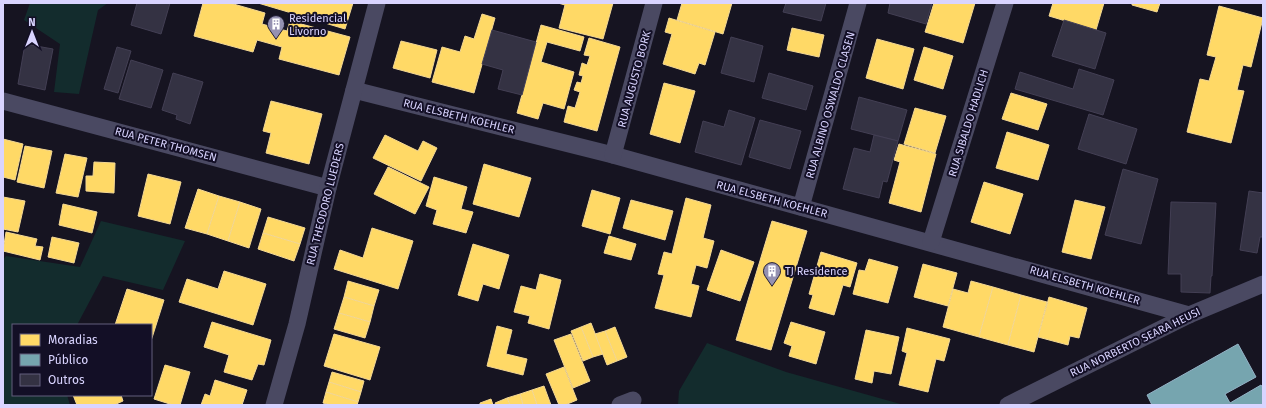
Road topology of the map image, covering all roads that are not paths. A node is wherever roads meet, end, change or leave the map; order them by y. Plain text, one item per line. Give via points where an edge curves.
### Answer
1 (377, 3) edge
2 (654, 3) edge
3 (858, 3) edge
4 (1005, 3) edge
5 (354, 90) junction
6 (3, 101) edge
7 (613, 155) junction
8 (328, 188) junction
9 (801, 207) junction
10 (931, 242) junction
11 (1263, 284) edge
12 (1189, 315) junction
13 (274, 405) edge
14 (1008, 405) edge

1 - 5 street, RUA THEODORO LUEDERS
2 - 7 street, RUA AUGUSTO BORK
3 - 9 street, RUA ALBINO OSWALDO CLASEN
4 - 10 street, RUA SIBALDO HADLICH
5 - 7 street, RUA ELSBETH KOEHLER
5 - 8 street, RUA THEODORO LUEDERS
6 - 8 street, RUA PETER THOMSEN
7 - 9 street, RUA ELSBETH KOEHLER
8 - 13 street, RUA THEODORO LUEDERS via 297,324
9 - 10 street, RUA ELSBETH KOEHLER
10 - 12 street, RUA ELSBETH KOEHLER
11 - 12 street, RUA NORBERTO SEARA HEUSI
12 - 14 street, RUA NORBERTO SEARA HEUSI

